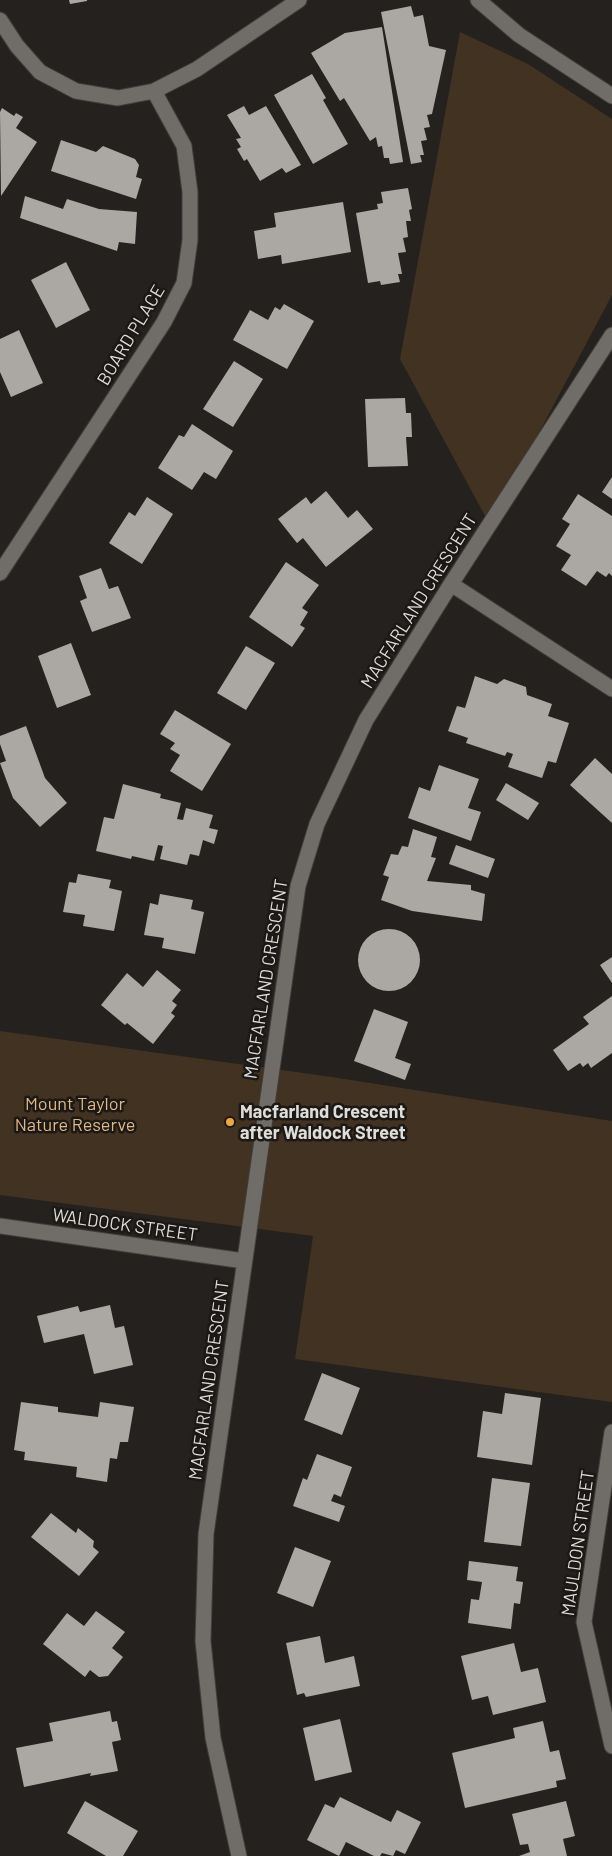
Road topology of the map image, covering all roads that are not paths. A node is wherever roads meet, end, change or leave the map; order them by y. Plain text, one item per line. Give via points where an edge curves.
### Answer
1 (299, 0) edge
2 (478, 0) edge
3 (0, 20) edge
4 (154, 91) junction
5 (612, 96) edge
6 (612, 335) edge
7 (0, 573) edge
8 (451, 584) junction
9 (612, 690) edge
10 (0, 1226) edge
11 (244, 1261) junction
12 (612, 1432) edge
13 (612, 1746) edge
14 (239, 1856) edge

1 - 4 street via 197,69
2 - 5 street via 519,35
3 - 4 street via 40,72 76,91 118,98
4 - 7 street, BOARD PLACE via 184,146 190,192 190,240 184,283 164,322
6 - 8 street, MACFARLAND CRESCENT
8 - 9 street
8 - 11 street, MACFARLAND CRESCENT via 366,720 317,824 298,886
10 - 11 street, WALDOCK STREET
11 - 14 street, MACFARLAND CRESCENT via 206,1534 203,1641 213,1738
12 - 13 street, MAULDON STREET via 584,1622

